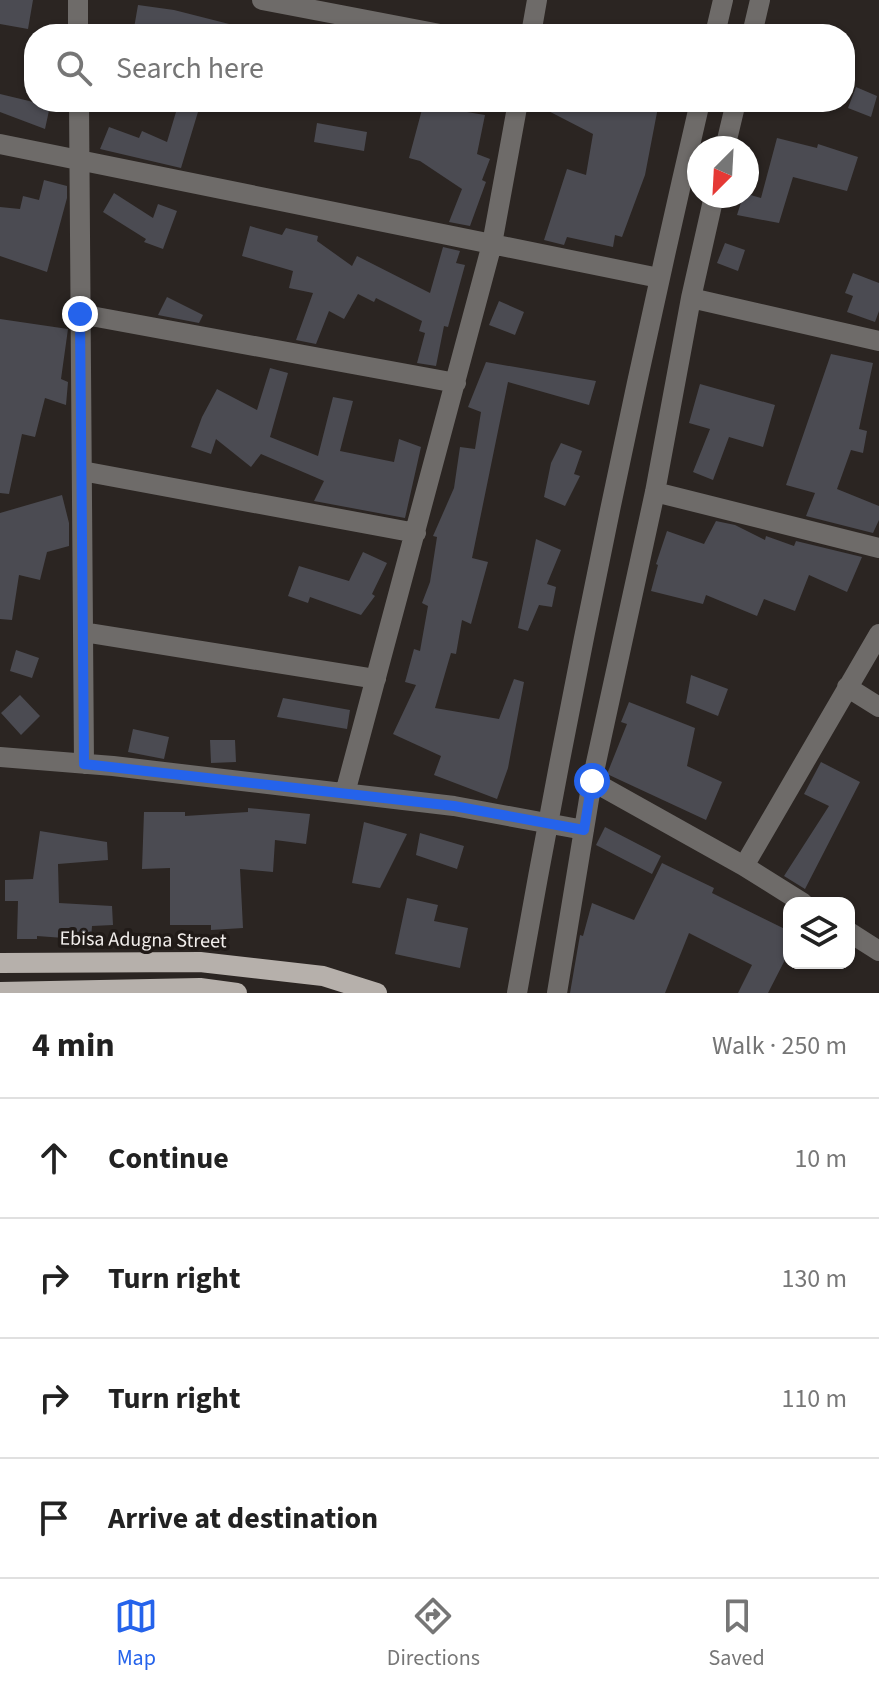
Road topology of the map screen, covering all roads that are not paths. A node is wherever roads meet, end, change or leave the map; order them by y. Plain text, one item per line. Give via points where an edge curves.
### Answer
1 (78, 0) edge
2 (262, 0) edge
3 (537, 0) edge
4 (723, 0) edge
5 (760, 0) edge
6 (78, 24) edge
7 (388, 24) edge
8 (533, 24) edge
9 (717, 24) edge
10 (754, 24) edge
11 (79, 112) edge
12 (516, 112) edge
13 (698, 112) edge
14 (734, 112) edge
15 (728, 136) edge
16 (0, 144) edge
17 (79, 160) junction
18 (711, 208) edge
19 (492, 244) junction
20 (659, 278) junction
21 (691, 298) junction
22 (80, 314) junction
23 (879, 341) edge
24 (456, 383) junction
25 (82, 471) junction
26 (655, 492) junction
27 (416, 533) junction
28 (879, 548) edge
29 (83, 632) junction
30 (879, 634) edge
31 (376, 679) junction
32 (847, 687) junction
33 (879, 707) edge
34 (0, 757) edge
35 (84, 764) junction
36 (592, 781) junction
37 (345, 793) junction
38 (547, 824) junction
39 (584, 830) junction
40 (744, 866) junction
41 (793, 897) edge
42 (855, 936) edge
43 (879, 951) edge
44 (0, 963) edge
45 (0, 992) edge
46 (237, 993) edge
47 (377, 993) edge
48 (517, 993) edge
49 (557, 993) edge

1 - 6 street
2 - 7 street
3 - 8 street
4 - 9 street
5 - 10 street
11 - 17 street
12 - 19 street
13 - 20 street
14 - 15 street
16 - 17 street
17 - 19 street
17 - 22 street
18 - 21 street
19 - 20 street
19 - 24 street
20 - 38 street
21 - 23 street
21 - 26 street
22 - 24 street
22 - 25 street
24 - 27 street
25 - 27 street
25 - 29 street
26 - 28 street
26 - 36 street
27 - 31 street
29 - 31 street
29 - 35 street
30 - 32 street
31 - 37 street
32 - 33 street
32 - 40 street
34 - 35 street
35 - 37 street
36 - 39 street
36 - 40 street
37 - 38 street
38 - 39 street
38 - 48 street
39 - 49 street
40 - 41 street
42 - 43 street
44 - 47 main road, Ebisa Adugna Street via 200,962 323,976
45 - 46 main road via 200,988

